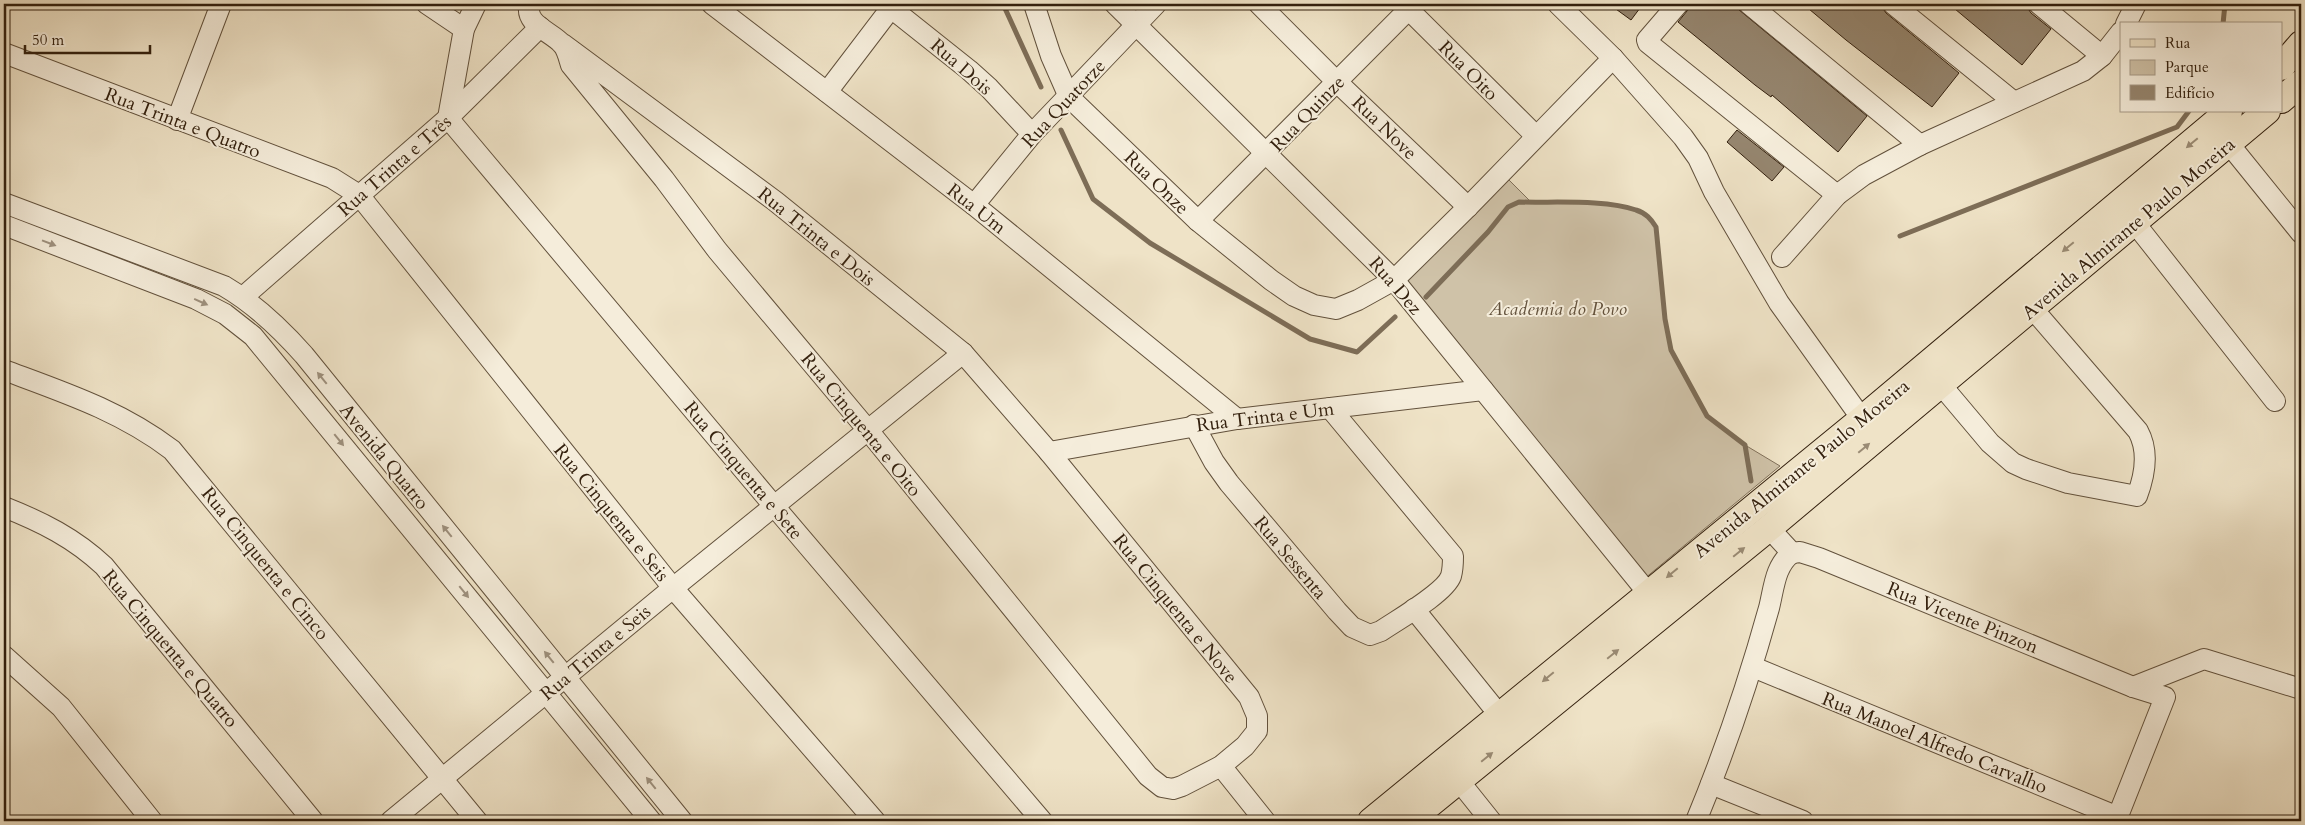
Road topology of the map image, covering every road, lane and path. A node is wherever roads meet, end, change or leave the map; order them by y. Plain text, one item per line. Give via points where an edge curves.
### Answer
1 (221, 4) edge
2 (427, 4) edge
3 (476, 4) edge
4 (712, 4) edge
5 (1034, 4) edge
6 (1115, 4) edge
7 (1156, 4) edge
8 (1259, 4) edge
9 (1558, 4) edge
10 (1678, 4) edge
11 (1749, 4) edge
12 (1893, 4) edge
13 (2039, 4) edge
14 (2136, 4) edge
15 (890, 5) edge
16 (529, 6) edge
17 (1409, 6) edge
18 (2127, 22) edge
19 (1136, 24) junction
20 (540, 28) junction
21 (464, 30) junction
22 (2120, 33) edge
23 (563, 44) junction
24 (2301, 44) edge
25 (4, 53) edge
26 (2102, 56) junction
27 (1613, 58) junction
28 (2282, 66) edge
29 (1337, 82) junction
30 (2301, 83) edge
31 (827, 92) junction
32 (1068, 97) junction
33 (2282, 99) edge
34 (2014, 102) junction
35 (2228, 112) edge
36 (2266, 112) edge
37 (448, 118) junction
38 (177, 120) junction
39 (1032, 134) junction
40 (1536, 136) junction
41 (2229, 144) junction
42 (1920, 145) junction
43 (1266, 155) junction
44 (359, 195) junction
45 (1837, 195) junction
46 (4, 203) edge
47 (974, 205) junction
48 (1468, 208) junction
49 (1198, 221) junction
50 (2134, 222) junction
51 (4, 225) edge
52 (2301, 233) edge
53 (1782, 257) dead end
54 (1394, 280) junction
55 (243, 297) junction
56 (2032, 308) junction
57 (963, 353) junction
58 (4, 370) edge
59 (1933, 375) junction
60 (1483, 390) junction
61 (2275, 401) dead end
62 (1330, 408) junction
63 (1238, 419) junction
64 (1862, 419) junction
65 (1194, 425) junction
66 (867, 430) junction
67 (1049, 452) junction
68 (774, 506) junction
69 (4, 507) edge
70 (1769, 528) junction
71 (1792, 553) junction
72 (673, 588) junction
73 (1648, 593) junction
74 (1414, 609) junction
75 (4, 656) edge
76 (1753, 668) junction
77 (566, 677) junction
78 (2133, 687) junction
79 (2301, 689) edge
80 (547, 692) junction
81 (1501, 717) junction
82 (1222, 766) junction
83 (443, 779) junction
84 (1459, 781) junction
85 (1711, 784) junction
86 (2117, 819) edge
87 (152, 821) edge
88 (313, 821) edge
89 (391, 821) edge
90 (477, 821) edge
91 (651, 821) edge
92 (682, 821) edge
93 (875, 821) edge
94 (1042, 821) edge
95 (1264, 821) edge
96 (1371, 821) edge
97 (1409, 821) edge
98 (1491, 821) edge
99 (1696, 821) edge
100 (1803, 821) edge

1 - 38 street
2 - 21 street
3 - 21 street
4 - 31 street, Rua Um
5 - 32 street, Rua Onze
6 - 19 street, Rua Dez
7 - 19 street, Rua Quatorze
8 - 29 street, Rua Nove
9 - 27 street
10 - 45 street via 1647,40 1648,43
11 - 42 street
12 - 34 street
13 - 26 street
14 - 18 street
15 - 31 street
15 - 39 street, Rua Dois via 989,88
16 - 20 street via 532,19
17 - 29 street, Rua Quinze
17 - 40 street, Rua Oito
19 - 32 street, Rua Quatorze
19 - 43 street, Rua Dez
20 - 23 street
20 - 37 street, Rua Trinta e Três
21 - 37 street
22 - 26 street
23 - 57 street, Rua Trinta e Dois via 775,201
23 - 66 street, Rua Cinquenta e Oito via 571,65 717,250
24 - 28 main road
25 - 38 street, Rua Trinta e Quatro
26 - 34 street via 2083,71
27 - 40 street
27 - 64 street via 1684,137 1779,303
29 - 43 street, Rua Quinze
29 - 48 street, Rua Nove
30 - 33 main road
31 - 47 street, Rua Um
32 - 39 street, Rua Quatorze
32 - 49 street, Rua Onze
34 - 42 street
35 -> 59 main road, Avenida Almirante Paulo Moreira
36 - 41 main road, Avenida Almirante Paulo Moreira
37 - 44 street, Rua Trinta e Três
37 - 68 street, Rua Cinquenta e Sete
38 - 44 street, Rua Trinta e Quatro via 332,178
39 - 47 street, Rua Quatorze
40 - 48 street
41 - 50 main road, Avenida Almirante Paulo Moreira
41 - 52 street
42 - 45 street via 1886,162
43 - 49 street, Rua Quinze
43 - 54 street, Rua Dez
44 - 55 street, Rua Trinta e Três
44 - 72 street, Rua Cinquenta e Seis
45 - 53 street
46 - 55 street, Avenida Quatro via 224,286
47 - 63 street, Rua Um
48 - 54 street
49 - 54 street, Rua Onze via 1294,296 1314,305 1336,309
50 - 56 main road, Avenida Almirante Paulo Moreira
50 - 61 street
51 -> 80 street, Avenida Quatro via 196,299 225,314 246,330
54 - 60 street, Rua Dez
77 -> 55 street, Avenida Quatro via 304,355
56 - 59 main road, Avenida Almirante Paulo Moreira
56 - 59 street via 2138,431 2145,449 2137,496 2068,483 2013,463 1990,443
57 - 66 street, Rua Trinta e Seis
57 - 67 street, Rua Trinta e Dois
58 - 83 street, Rua Cinquenta e Cinco via 122,416 172,450
59 - 64 main road, Avenida Almirante Paulo Moreira
70 -> 59 main road, Avenida Almirante Paulo Moreira
60 - 62 street, Rua Trinta e Um
60 - 73 street, Rua Dez
62 - 63 street, Rua Trinta e Um
62 - 74 street via 1452,556 1451,577
63 - 65 street, Rua Trinta e Um
64 -> 73 main road, Avenida Almirante Paulo Moreira
65 - 67 street, Rua Trinta e Um
65 - 74 street, Rua Sessenta via 1229,482 1352,627 1370,635
66 - 68 street, Rua Trinta e Seis
66 - 82 street, Rua Cinquenta e Oito via 1148,776 1162,787 1173,789
67 - 82 street, Rua Cinquenta e Nove via 1249,697 1257,716 1258,731
68 - 72 street, Rua Trinta e Seis
68 - 94 street, Rua Cinquenta e Sete
69 - 88 street, Rua Cinquenta e Quatro via 62,533 104,566
70 - 71 street
84 -> 70 main road, Avenida Almirante Paulo Moreira
71 - 76 street via 1777,575
71 - 78 street, Rua Vicente Pinzon via 1819,558
72 - 77 street, Rua Trinta e Seis
72 - 93 street, Rua Cinquenta e Seis
73 -> 81 main road, Avenida Almirante Paulo Moreira
74 - 81 street
75 - 87 street via 61,707
76 - 85 street
76 - 86 street, Rua Manoel Alfredo Carvalho
77 - 80 street, Rua Trinta e Seis
92 -> 77 street, Avenida Quatro
78 - 79 street via 2204,659
78 - 86 street, Rua Vicente Pinzon via 2165,697
80 - 83 street, Rua Trinta e Seis
80 - 91 street, Avenida Quatro
81 - 96 main road, Avenida Almirante Paulo Moreira
82 - 95 street
83 - 89 street, Rua Trinta e Seis
83 - 90 street, Rua Cinquenta e Cinco
84 - 97 main road, Avenida Almirante Paulo Moreira
84 - 98 street
85 - 99 street
85 - 100 street

